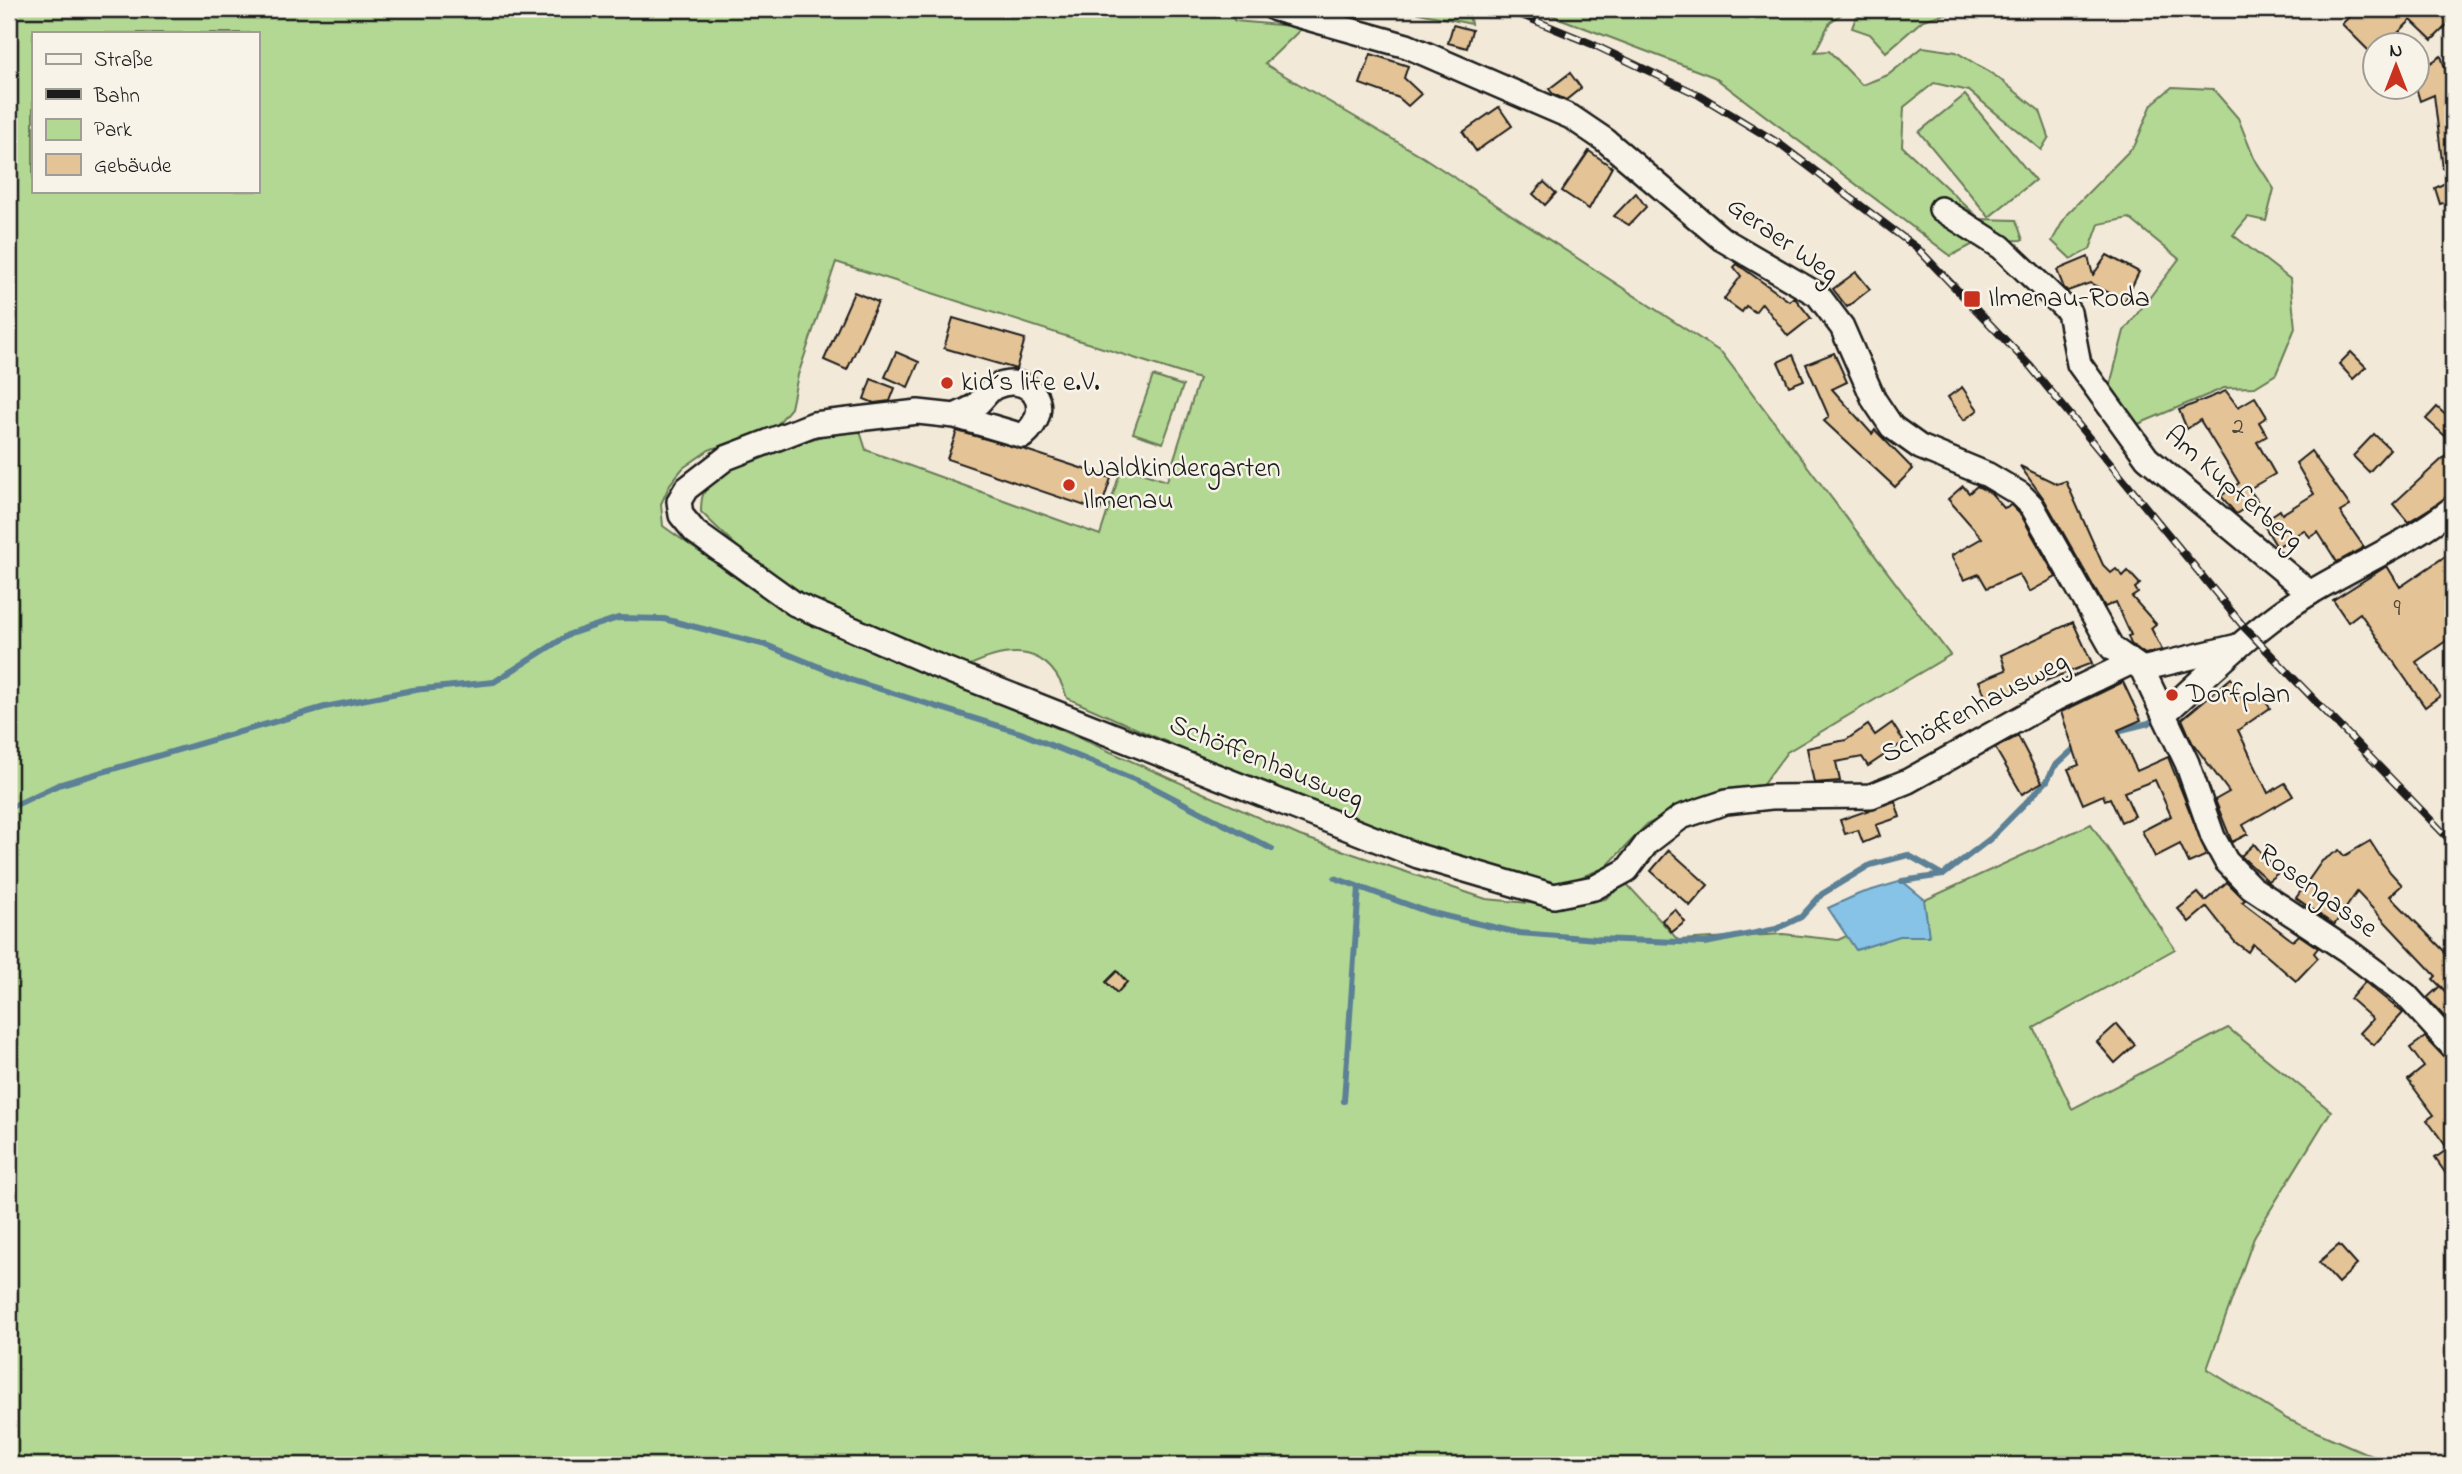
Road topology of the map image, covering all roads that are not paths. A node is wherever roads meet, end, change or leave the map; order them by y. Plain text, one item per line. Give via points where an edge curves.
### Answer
1 (1275, 9) edge
2 (1941, 209) dead end
3 (955, 415) dead end
4 (2453, 508) edge
5 (2310, 593) junction
6 (2240, 645) junction
7 (2136, 666) junction
8 (2167, 717) junction
9 (2453, 1047) edge

1 - 7 street, Geraer Weg via 1407,46 1571,117 1722,239 1818,295 1842,327 1874,400 1892,427 1920,447 1988,475 2020,494 2032,506 2112,648
2 - 5 street, Am Kupferberg via 2001,247 2069,312 2079,364 2147,458
3 - 7 street, Schöffenhausweg via 918,412 856,417 788,431 726,458 699,478 679,501 681,515 695,532 794,604 935,665 1418,856 1554,896 1594,888 1627,870 1647,843 1681,817 1726,802 1771,797 1871,796 1908,781 2055,699
4 - 5 street via 2425,530
5 - 6 street
6 - 7 street
6 - 8 street
7 - 8 street
8 - 9 street, Rosengasse via 2226,861 2251,887 2406,995

